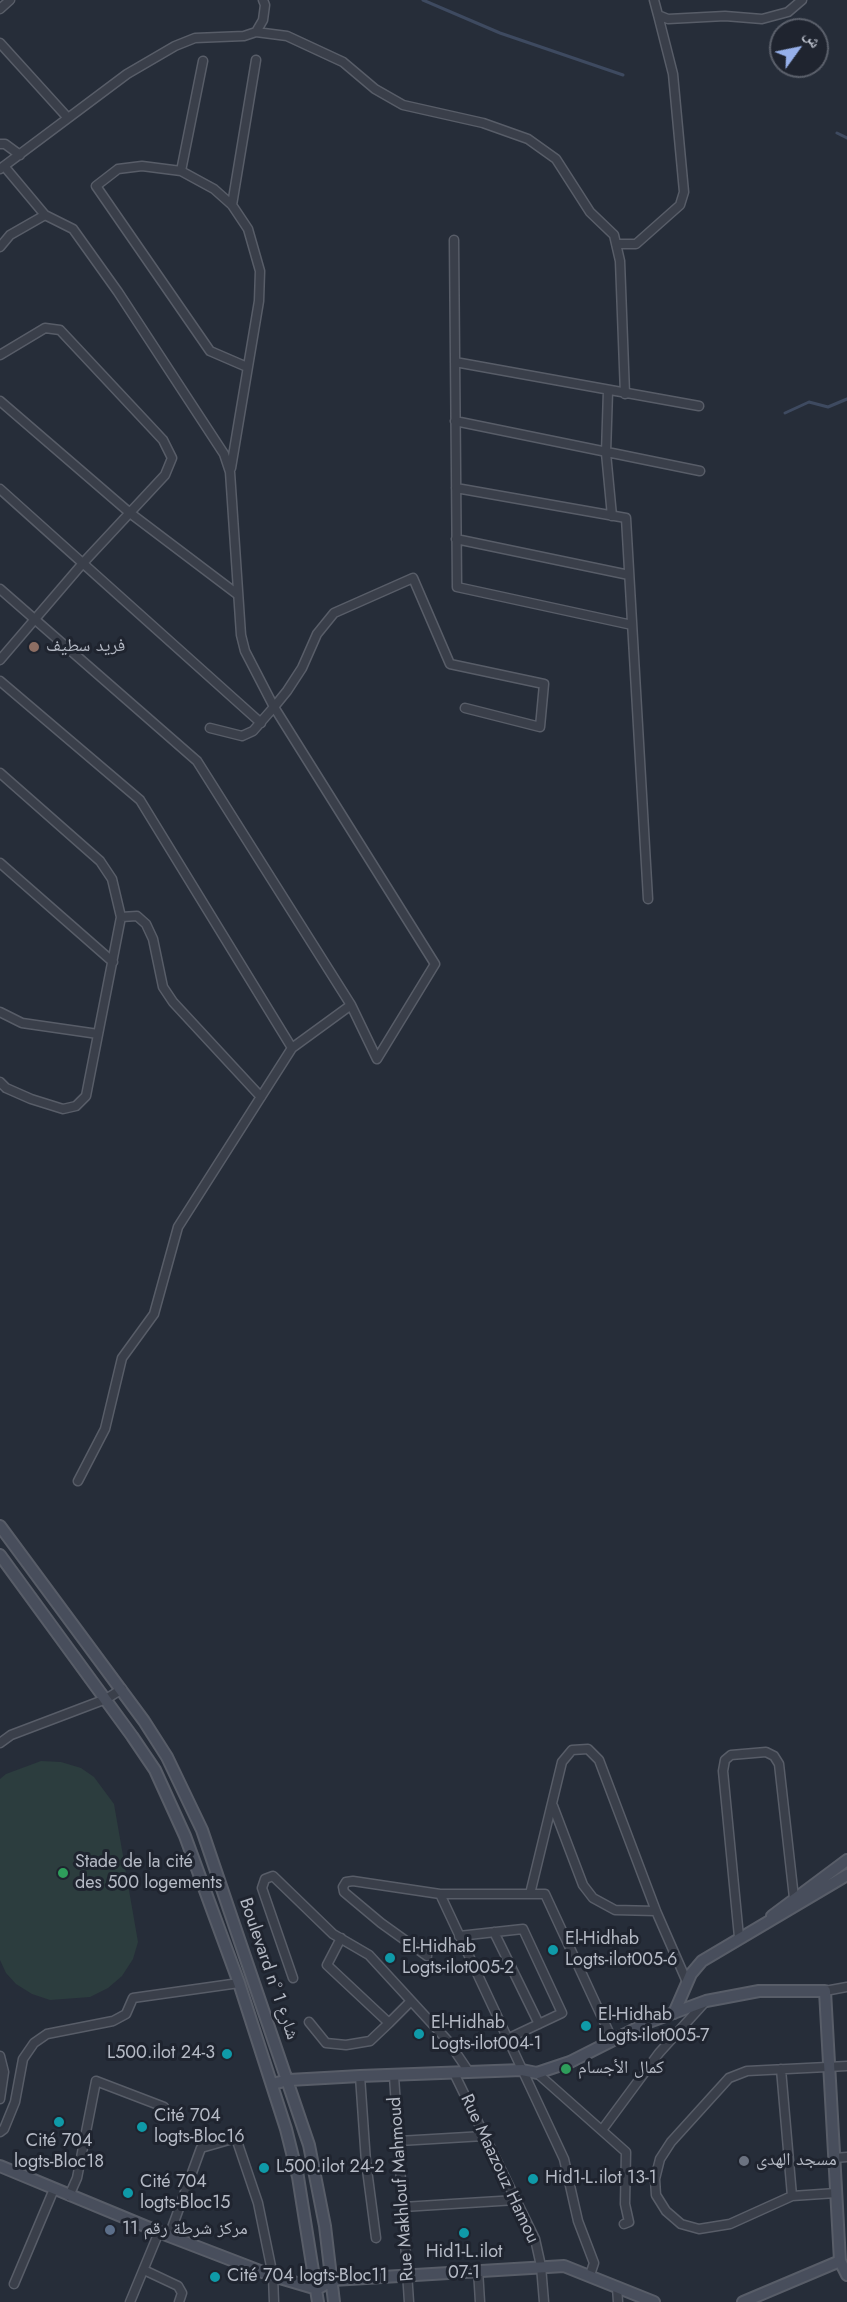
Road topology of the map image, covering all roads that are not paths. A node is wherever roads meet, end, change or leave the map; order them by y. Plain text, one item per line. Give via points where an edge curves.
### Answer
1 (10, 0) edge
2 (262, 0) edge
3 (654, 0) edge
4 (802, 0) edge
5 (0, 9) edge
6 (658, 15) junction
7 (256, 32) junction
8 (0, 43) edge
9 (256, 60) dead end
10 (203, 61) dead end
11 (68, 118) junction
12 (0, 144) edge
13 (20, 154) junction
14 (2, 168) edge
15 (181, 171) junction
16 (232, 205) junction
17 (45, 215) junction
18 (454, 240) dead end
19 (616, 243) junction
20 (0, 247) edge
21 (0, 355) edge
22 (455, 362) junction
23 (247, 367) junction
24 (608, 391) junction
25 (625, 394) junction
26 (0, 401) edge
27 (699, 406) dead end
28 (455, 421) junction
29 (606, 453) junction
30 (700, 471) dead end
31 (230, 472) junction
32 (456, 488) junction
33 (0, 489) edge
34 (130, 513) junction
35 (612, 516) junction
36 (456, 539) junction
37 (83, 563) junction
38 (629, 575) junction
39 (0, 589) edge
40 (237, 594) junction
41 (34, 619) junction
42 (632, 625) junction
43 (0, 660) edge
44 (0, 681) edge
45 (274, 707) junction
46 (465, 708) dead end
47 (261, 723) junction
48 (210, 728) dead end
49 (0, 773) edge
50 (0, 863) edge
51 (648, 899) dead end
52 (121, 917) junction
53 (114, 962) junction
54 (351, 1005) junction
55 (0, 1012) edge
56 (98, 1034) junction
57 (292, 1048) junction
58 (0, 1082) edge
59 (261, 1097) junction
60 (78, 1481) dead end
61 (0, 1526) edge
62 (0, 1555) edge
63 (122, 1689) junction
64 (106, 1699) junction
65 (0, 1743) edge
66 (553, 1805) junction
67 (847, 1860) edge
68 (847, 1875) edge
69 (440, 1894) junction
70 (530, 1894) junction
71 (794, 1898) junction
72 (656, 1911) junction
73 (768, 1921) junction
74 (494, 1932) junction
75 (459, 1936) junction
76 (739, 1937) junction
77 (341, 1938) junction
78 (428, 1956) dead end
79 (293, 1978) dead end
80 (687, 1982) junction
81 (239, 1983) junction
82 (847, 1987) edge
83 (825, 1991) junction
84 (411, 2001) junction
85 (706, 2001) junction
86 (674, 2013) junction
87 (309, 2022) dead end
88 (389, 2023) junction
89 (539, 2024) junction
90 (507, 2039) junction
91 (613, 2041) junction
92 (0, 2056) edge
93 (847, 2066) edge
94 (830, 2067) junction
95 (781, 2069) junction
96 (522, 2070) junction
97 (469, 2072) junction
98 (453, 2073) junction
99 (537, 2073) junction
100 (360, 2076) junction
101 (394, 2076) junction
102 (289, 2080) junction
103 (272, 2084) junction
104 (0, 2098) edge
105 (164, 2107) dead end
106 (603, 2130) junction
107 (0, 2132) edge
108 (484, 2136) junction
109 (399, 2141) junction
110 (847, 2157) edge
111 (834, 2158) junction
112 (0, 2166) edge
113 (54, 2189) junction
114 (836, 2193) junction
115 (69, 2196) junction
116 (792, 2196) junction
117 (516, 2200) junction
118 (403, 2207) junction
119 (624, 2224) dead end
120 (164, 2234) junction
121 (376, 2238) dead end
122 (843, 2259) edge
123 (542, 2266) junction
124 (144, 2270) junction
125 (478, 2270) junction
126 (408, 2275) junction
127 (590, 2275) junction
128 (847, 2275) edge
129 (273, 2276) junction
130 (333, 2280) junction
131 (14, 2284) dead end
132 (618, 2287) junction
133 (317, 2289) junction
134 (130, 2302) edge
135 (178, 2302) edge
136 (274, 2302) edge
137 (318, 2302) edge
138 (334, 2302) edge
139 (409, 2302) edge
140 (480, 2302) edge
141 (544, 2302) edge
142 (618, 2302) edge
143 (654, 2302) edge
144 (743, 2302) edge

1 - 5 street
2 - 7 street via 263,20
3 - 6 street
4 - 6 street via 788,12 762,19 668,19
6 - 19 street via 673,74 684,192 680,205 636,244
7 - 11 street via 195,38 175,46 127,74
7 - 19 street via 287,36 343,62 375,89 403,105 483,123 528,139 556,159 590,212 614,235
8 - 11 street
9 - 16 street
10 - 15 street
11 - 13 street
12 - 13 street
13 - 14 street
14 - 17 street
15 - 16 street via 214,189
15 - 23 street via 142,166 118,169 96,186 210,351
16 - 23 street via 248,228 260,271 259,301
17 - 20 street via 10,235
17 - 31 street via 73,229 224,454
18 - 22 street
19 - 25 street
21 - 34 street via 45,328 60,330 163,440 172,458 170,466
22 - 24 street
22 - 28 street
23 - 31 street
24 - 25 street
24 - 29 street
25 - 27 street
26 - 34 street
28 - 29 street
28 - 32 street
29 - 30 street
29 - 35 street
31 - 40 street
32 - 35 street
32 - 36 street
33 - 37 street
34 - 37 street
34 - 40 street
35 - 38 street via 626,518
36 - 38 street
36 - 42 street via 456,587
37 - 41 street
37 - 47 street
38 - 42 street
39 - 41 street
40 - 45 street via 245,651
41 - 43 street
41 - 54 street via 197,761
42 - 51 street
44 - 57 street via 140,800
45 - 46 street via 302,668 317,634 334,613 413,578 450,664 544,684 540,727
45 - 47 street
45 - 54 street via 435,964 377,1059
47 - 48 street via 242,736
49 - 52 street via 99,861 112,879
50 - 53 street
52 - 53 street
52 - 59 street via 142,918 153,939 163,987
53 - 56 street
54 - 57 street
55 - 56 street via 22,1023
56 - 58 street via 86,1096 76,1106 63,1109
57 - 59 street
59 - 60 street via 178,1227 154,1314 122,1358 105,1429
61 - 63 street, Boulevard n° شارع 1
62 - 64 street, Boulevard n° شارع 1
63 - 64 street
63 - 102 street, Boulevard n° شارع 1 via 167,1757 197,1821
64 - 65 street via 11,1735
64 - 81 street, Boulevard n° شارع 1 via 154,1770 173,1808
66 - 70 street
66 - 72 street via 583,1885 593,1898 615,1910
66 - 72 street via 564,1758 577,1749 592,1752 599,1760
67 - 71 street
68 - 73 street
69 - 70 street
69 - 75 street
69 - 78 street via 353,1881 343,1887 374,1917
70 - 91 street via 545,1894
71 - 73 street
71 - 76 street via 779,1764 766,1752 731,1755 725,1760 723,1771
72 - 80 street
73 - 76 street
74 - 75 street
74 - 89 street
74 - 89 street via 523,1929 562,2013
75 - 90 street
76 - 80 street via 702,1961
77 - 79 street via 273,1876 266,1879 262,1888
77 - 84 street via 369,1955
77 - 88 street via 327,1965
80 - 86 street
81 - 103 street, Boulevard n° شارع 1
81 - 107 street via 133,1998 126,2014 112,2020 47,2034 34,2043 23,2059 15,2102
82 - 83 street
83 - 85 street via 759,1991
83 - 94 street
84 - 88 street
84 - 97 street via 448,2041
85 - 86 street
85 - 106 street via 659,2053
86 - 91 street
87 - 88 street via 326,2043 346,2045 370,2041
89 - 90 street
90 - 96 street
91 - 99 street
92 - 104 street via 4,2072
93 - 94 street
94 - 95 street
94 - 111 street
95 - 116 street
95 - 116 street via 747,2071 729,2078 660,2159 656,2195 681,2224 699,2229 730,2223
96 - 97 street
96 - 99 street
96 - 127 street via 564,2159 578,2221 594,2262
97 - 98 street
98 - 101 street
98 - 108 street, Rue Maazouz Hamou
99 - 106 street
100 - 101 street
100 - 102 street
100 - 121 street
101 - 109 street, Rue Makhlouf Mahmoud
102 - 103 street
102 - 130 street, Boulevard n° شارع 1 via 317,2179
103 - 133 street, Boulevard n° شارع 1 via 298,2177
105 - 115 street via 96,2081
106 - 119 street via 626,2152 625,2205 629,2222
108 - 109 street
108 - 117 street, Rue Maazouz Hamou
109 - 118 street, Rue Makhlouf Mahmoud
110 - 111 street
111 - 114 street
112 - 113 street
113 - 115 street
113 - 131 street
114 - 116 street
114 - 122 street
115 - 120 street
117 - 118 street
117 - 123 street, Rue Maazouz Hamou via 535,2240
118 - 126 street, Rue Makhlouf Mahmoud
120 - 124 street
120 - 129 street
120 - 129 street via 201,2148 236,2138 258,2203
122 - 128 street
122 - 144 street
123 - 125 street
123 - 127 street via 564,2266
123 - 141 street, Rue Maazouz Hamou
124 - 134 street
124 - 135 street via 178,2286 182,2293
125 - 126 street
125 - 140 street
126 - 130 street
126 - 139 street, Rue Makhlouf Mahmoud
127 - 132 street
129 - 133 street
129 - 136 street
130 - 133 street
130 - 138 street, Boulevard n° شارع 1
132 - 142 street
132 - 143 street
133 - 137 street, Boulevard n° شارع 1

